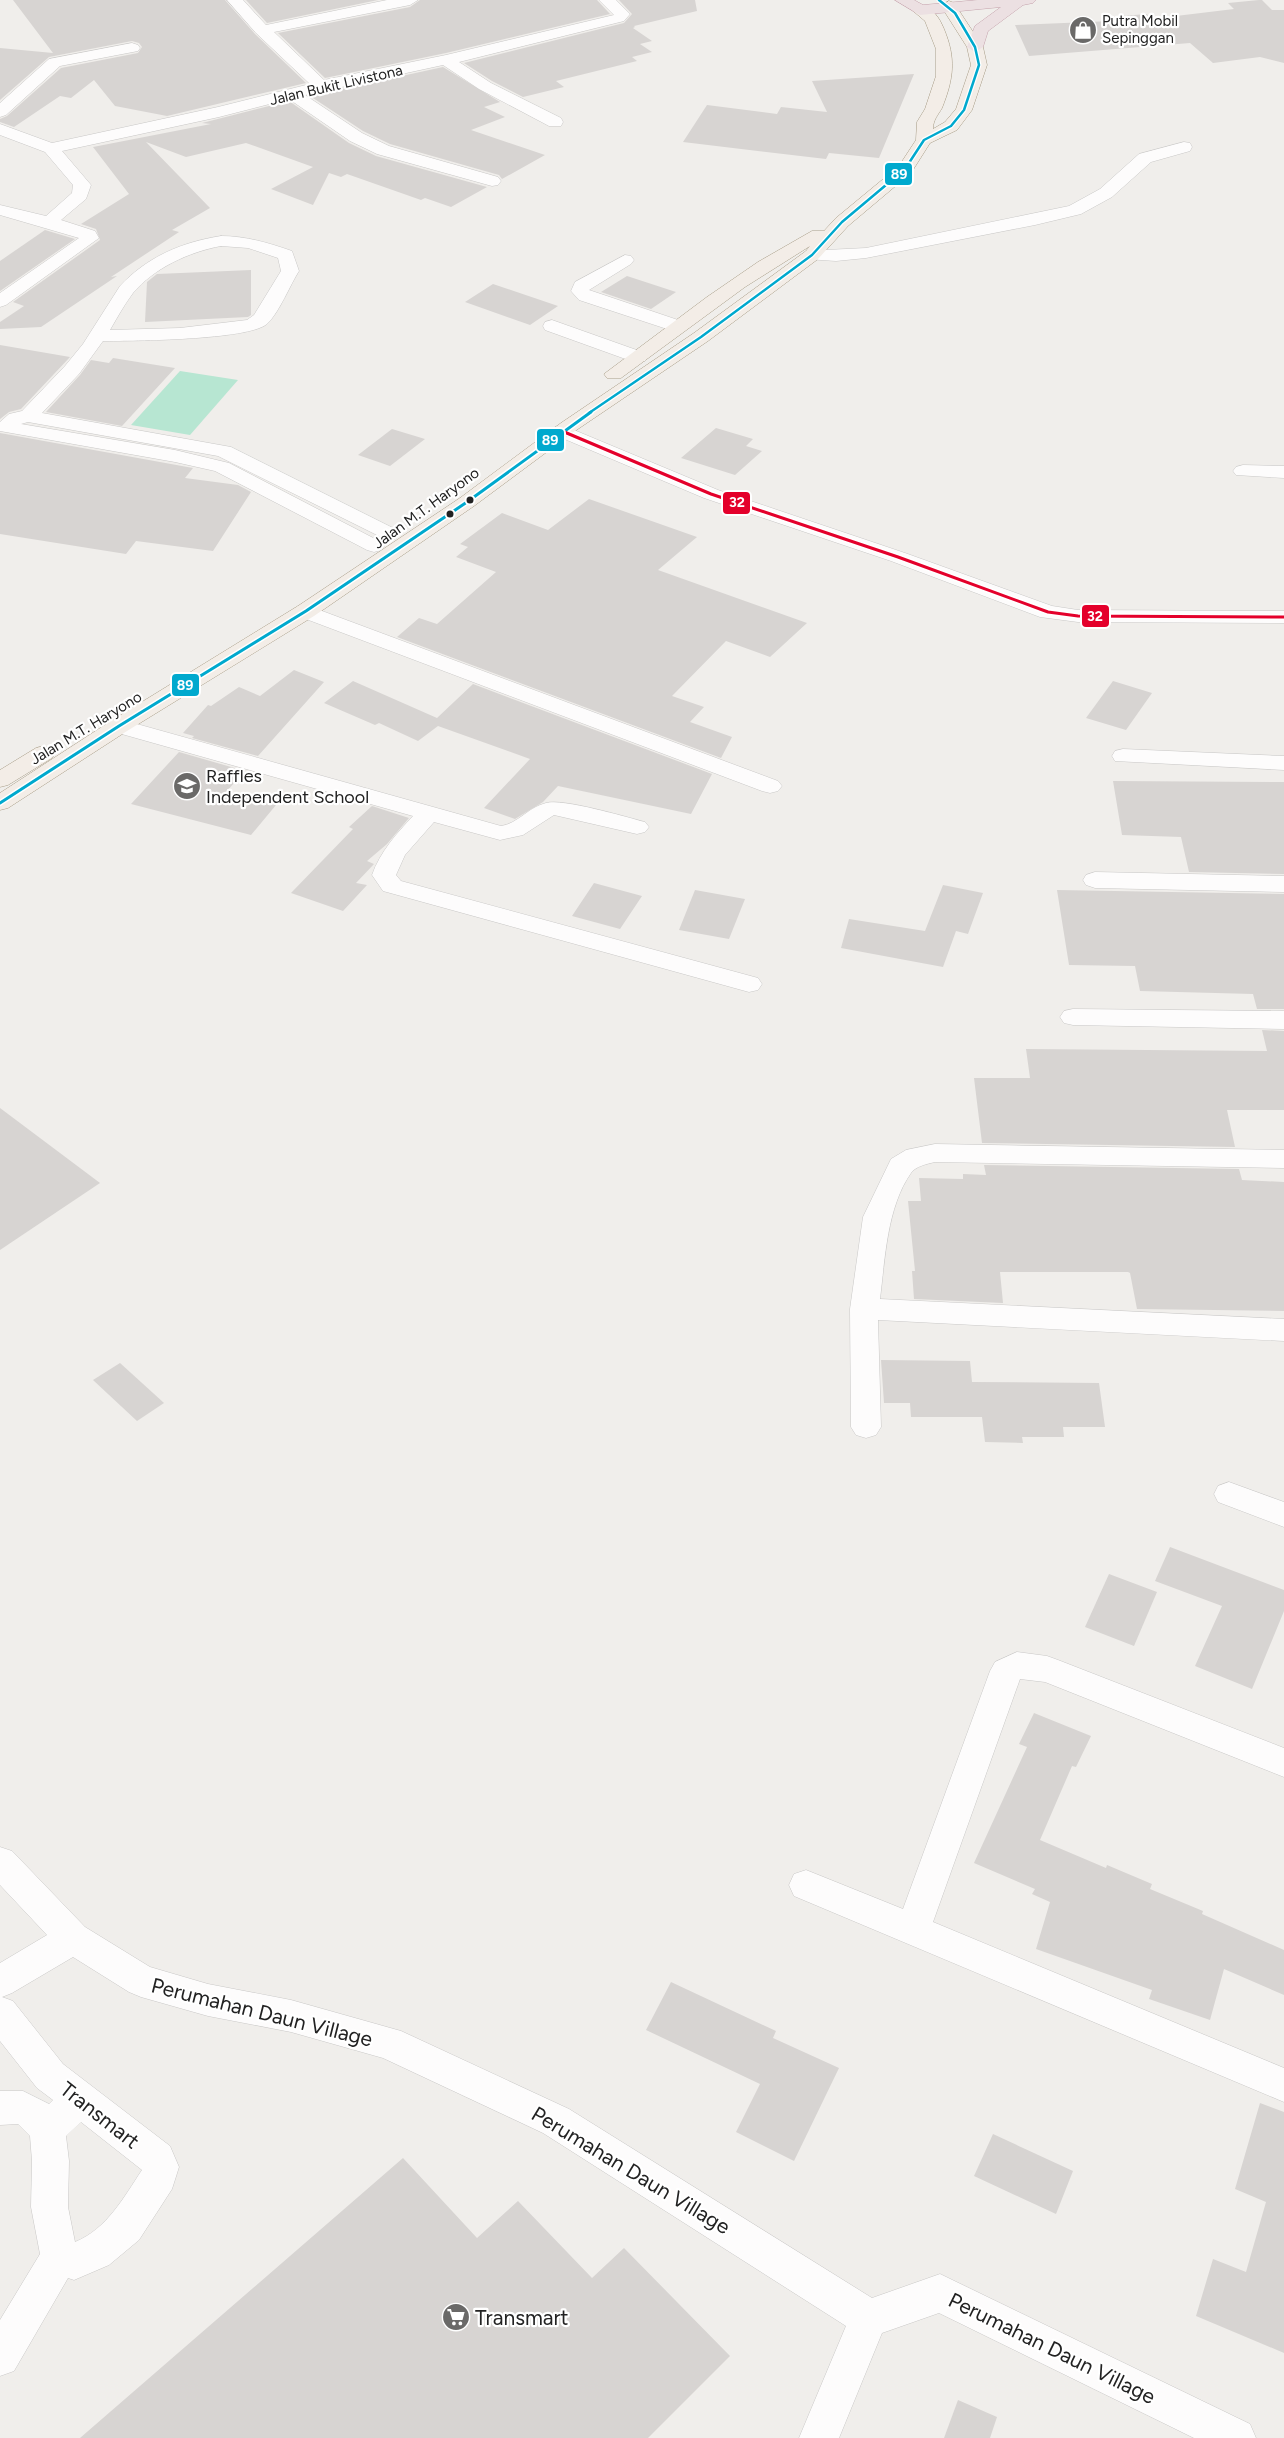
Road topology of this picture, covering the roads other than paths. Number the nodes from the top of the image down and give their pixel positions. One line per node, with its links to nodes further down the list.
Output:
1 (235, 0): 10 (street)
2 (410, 0): 10 (street)
3 (607, 0): 13 (street, Jalan Bukit Livistona)
4 (903, 0): 9 (highway, Jalan M.T. Haryono)
5 (1014, 0): 7 (highway)
6 (1028, 0): 7 (highway)
7 (1019, 1): 8 (highway); 12 (highway)
8 (944, 3): 9 (highway); 12 (main road)
9 (920, 10): 19 (main road, Jalan M.T. Haryono)
10 (262, 30): 14 (street)
11 (132, 48): 16 (street)
12 (975, 48): 19 (main road)
13 (446, 60): 14 (street, Jalan Bukit Livistona); 17 (street)
14 (321, 86): 15 (street, Jalan Bukit Livistona)
15 (293, 94): 21 (street, Jalan Bukit Livistona); 22 (street)
16 (0, 112)
17 (555, 122)
18 (0, 129): 21 (street)
19 (924, 140): 25 (main road, Jalan M.T. Haryono)
20 (1184, 147): 26 (street)
21 (51, 148): 24 (street)
22 (492, 181)
23 (0, 210): 24 (street)
24 (49, 222): 28 (street)
25 (842, 222): 26 (main road, Jalan M.T. Haryono); 30 (main road, Jalan M.T. Haryono)
26 (812, 255): 34 (main road, Jalan M.T. Haryono)
27 (625, 260): 30 (street)
28 (0, 301)
29 (552, 326): 32 (street)
30 (677, 326): 32 (main road, Jalan M.T. Haryono)
31 (98, 336): 31 (street); 38 (street)
32 (638, 357): 33 (main road, Jalan M.T. Haryono)
33 (564, 409): 34 (main road); 38 (main road, Jalan M.T. Haryono)
34 (585, 416): 35 (main road, Jalan M.T. Haryono)
35 (562, 431): 39 (main road, Jalan M.T. Haryono); 40 (street)
36 (1243, 471): 37 (street)
37 (1284, 472)
38 (382, 540): 44 (main road, Jalan M.T. Haryono)
39 (306, 611): 41 (main road, Jalan M.T. Haryono); 45 (street)
40 (1284, 617)
41 (119, 726): 46 (main road, Jalan M.T. Haryono); 47 (street)
42 (1123, 756): 43 (street)
43 (1284, 762)
44 (0, 780)
45 (770, 786)
46 (0, 803)
47 (430, 812): 48 (street); 51 (street)
48 (637, 827)
49 (1095, 880): 50 (street)
50 (1284, 884)
51 (749, 984)
52 (1073, 1017): 53 (street)
53 (1284, 1020)
54 (1284, 1159): 55 (street)
55 (864, 1309): 56 (street); 57 (street)
56 (1284, 1330)
57 (866, 1427)
58 (1230, 1494): 59 (street)
59 (1284, 1515)
60 (1284, 1763): 63 (street)
61 (0, 1862): 64 (street, Perumahan Daun Village)
62 (806, 1885): 63 (street)
63 (913, 1928): 67 (street)
64 (73, 1938): 65 (street); 72 (street, Perumahan Daun Village)
65 (0, 1982)
66 (0, 2013): 68 (street, Transmart)
67 (1284, 2085)
68 (80, 2099): 70 (street); 71 (street, Transmart)
69 (0, 2108): 70 (street)
70 (46, 2130): 71 (street)
71 (59, 2257): 73 (street)
72 (869, 2318): 74 (street); 75 (street, Perumahan Daun Village)
73 (0, 2357)
74 (819, 2438)
75 (1236, 2438)

